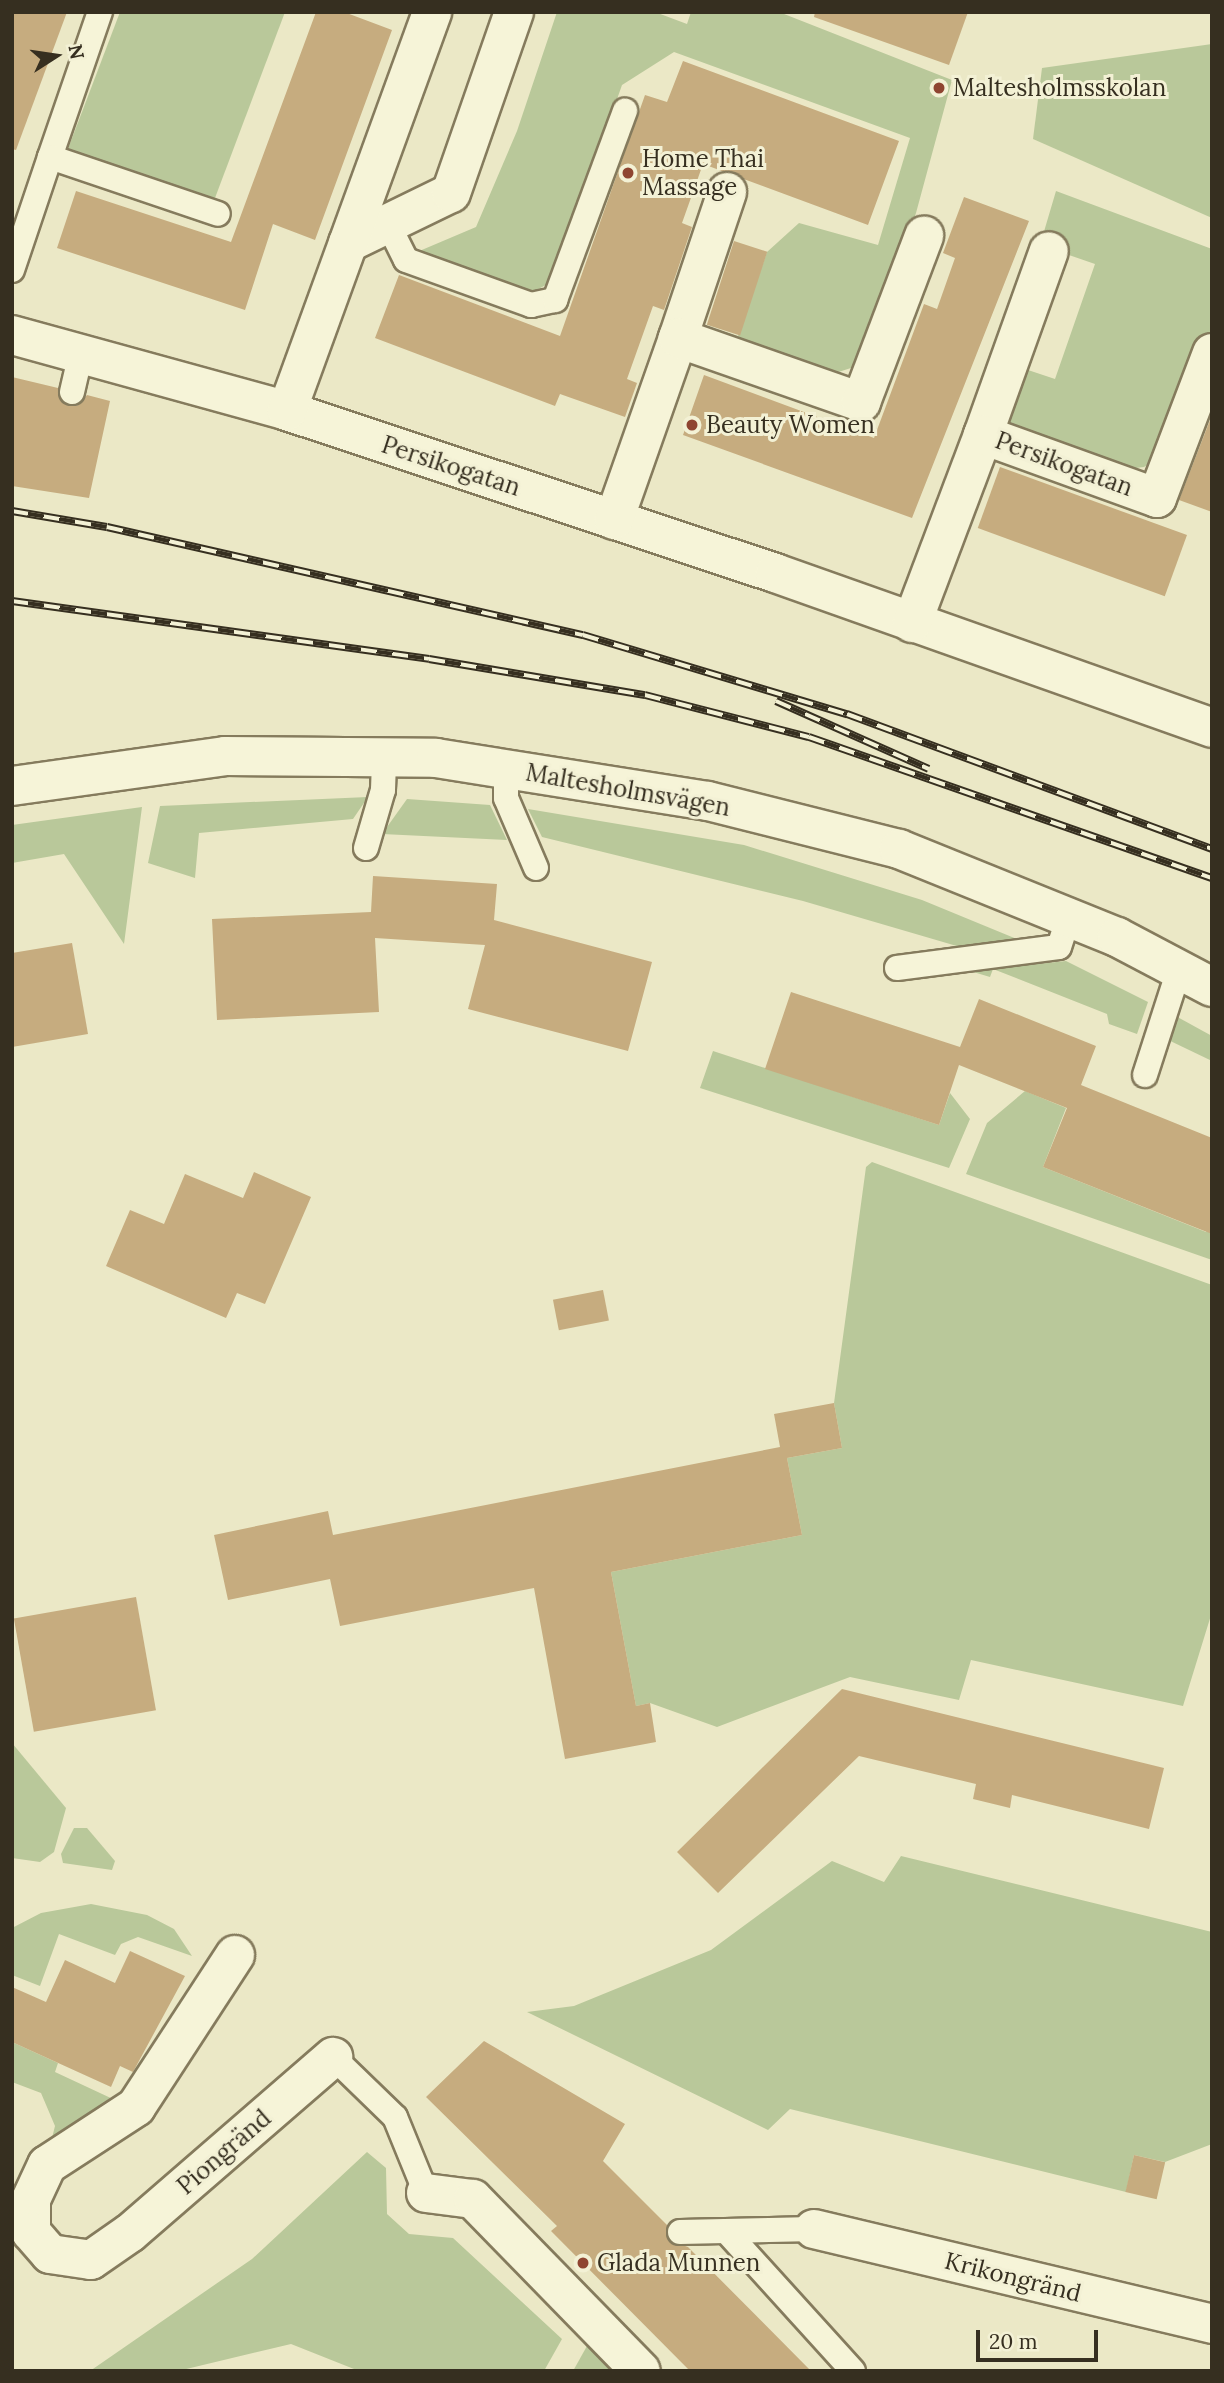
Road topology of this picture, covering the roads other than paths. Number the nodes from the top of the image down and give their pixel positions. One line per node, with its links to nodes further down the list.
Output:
1 (100, 12): 5 (lane)
2 (432, 12): 10 (street)
3 (514, 12): 8 (street)
4 (625, 111): 8 (lane)
5 (50, 157): 7 (lane); 12 (lane)
6 (727, 192): 14 (street)
7 (218, 214)
8 (387, 222): 10 (street)
9 (924, 236): 14 (street)
10 (348, 243): 18 (street)
11 (1049, 251): 19 (street, Persikogatan)
12 (12, 270)
13 (12, 335): 16 (street, Persikogatan)
14 (678, 338): 20 (street)
15 (1212, 353): 19 (street, Persikogatan)
16 (81, 354): 17 (lane); 18 (street, Persikogatan)
17 (72, 392)
18 (287, 411): 20 (street, Persikogatan)
19 (983, 435): 21 (street, Persikogatan)
20 (614, 520): 21 (street, Persikogatan)
21 (912, 623): 22 (street, Persikogatan)
22 (1212, 728)
23 (384, 758): 24 (street, Maltesholmsvägen); 25 (street, Maltesholmsvägen); 26 (lane)
24 (506, 769): 27 (lane); 28 (street, Maltesholmsvägen)
25 (12, 786)
26 (366, 848)
27 (536, 868)
28 (1069, 917): 29 (lane); 30 (street, Maltesholmsvägen)
29 (897, 968)
30 (1196, 978): 31 (lane)
31 (1144, 1074)
32 (235, 1955): 33 (street, Piongränd)
33 (333, 2057): 34 (lane, Piongränd)
34 (426, 2193): 39 (street, Piongränd)
35 (814, 2229): 36 (lane); 38 (street, Krikongränd)
36 (726, 2231): 37 (lane); 40 (lane)
37 (680, 2232)
38 (1212, 2324)
39 (641, 2371)
40 (853, 2371)

